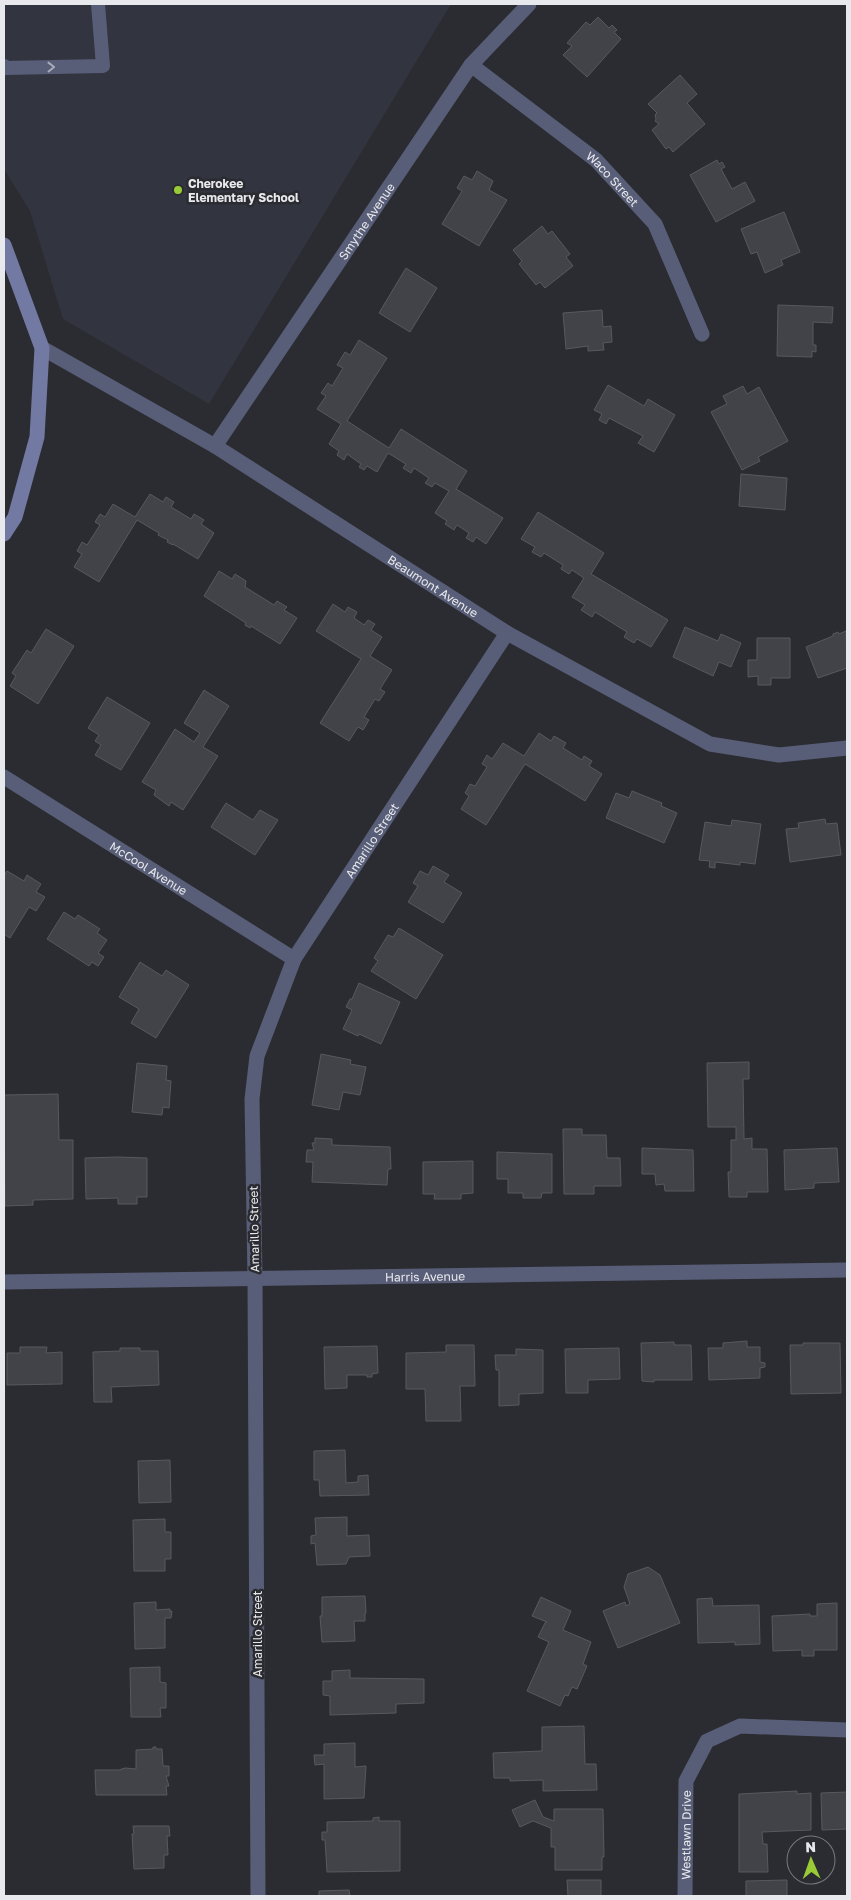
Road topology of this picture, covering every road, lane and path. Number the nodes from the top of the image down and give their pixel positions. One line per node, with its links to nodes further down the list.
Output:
1 (98, 4): 4 (lane, one-way to 1)
2 (529, 4): 3 (street, Smythe Avenue)
3 (471, 65): 6 (street, Waco Street); 8 (street, Smythe Avenue)
4 (4, 66)
5 (4, 245): 7 (main road)
6 (702, 334)
7 (42, 348): 8 (street, Beaumont Avenue); 9 (main road)
8 (215, 446): 10 (street, Beaumont Avenue)
9 (4, 534)
10 (507, 633): 11 (street, Beaumont Avenue); 13 (street, Amarillo Street)
11 (847, 748)
12 (4, 777): 13 (street, McCool Avenue)
13 (294, 959): 15 (street, Amarillo Street)
14 (847, 1270): 15 (street, Harris Avenue)
15 (255, 1277): 16 (street, Harris Avenue); 18 (street, Amarillo Street)
16 (4, 1282)
17 (847, 1730): 19 (street, Westlawn Drive)
18 (258, 1896)
19 (685, 1896)

